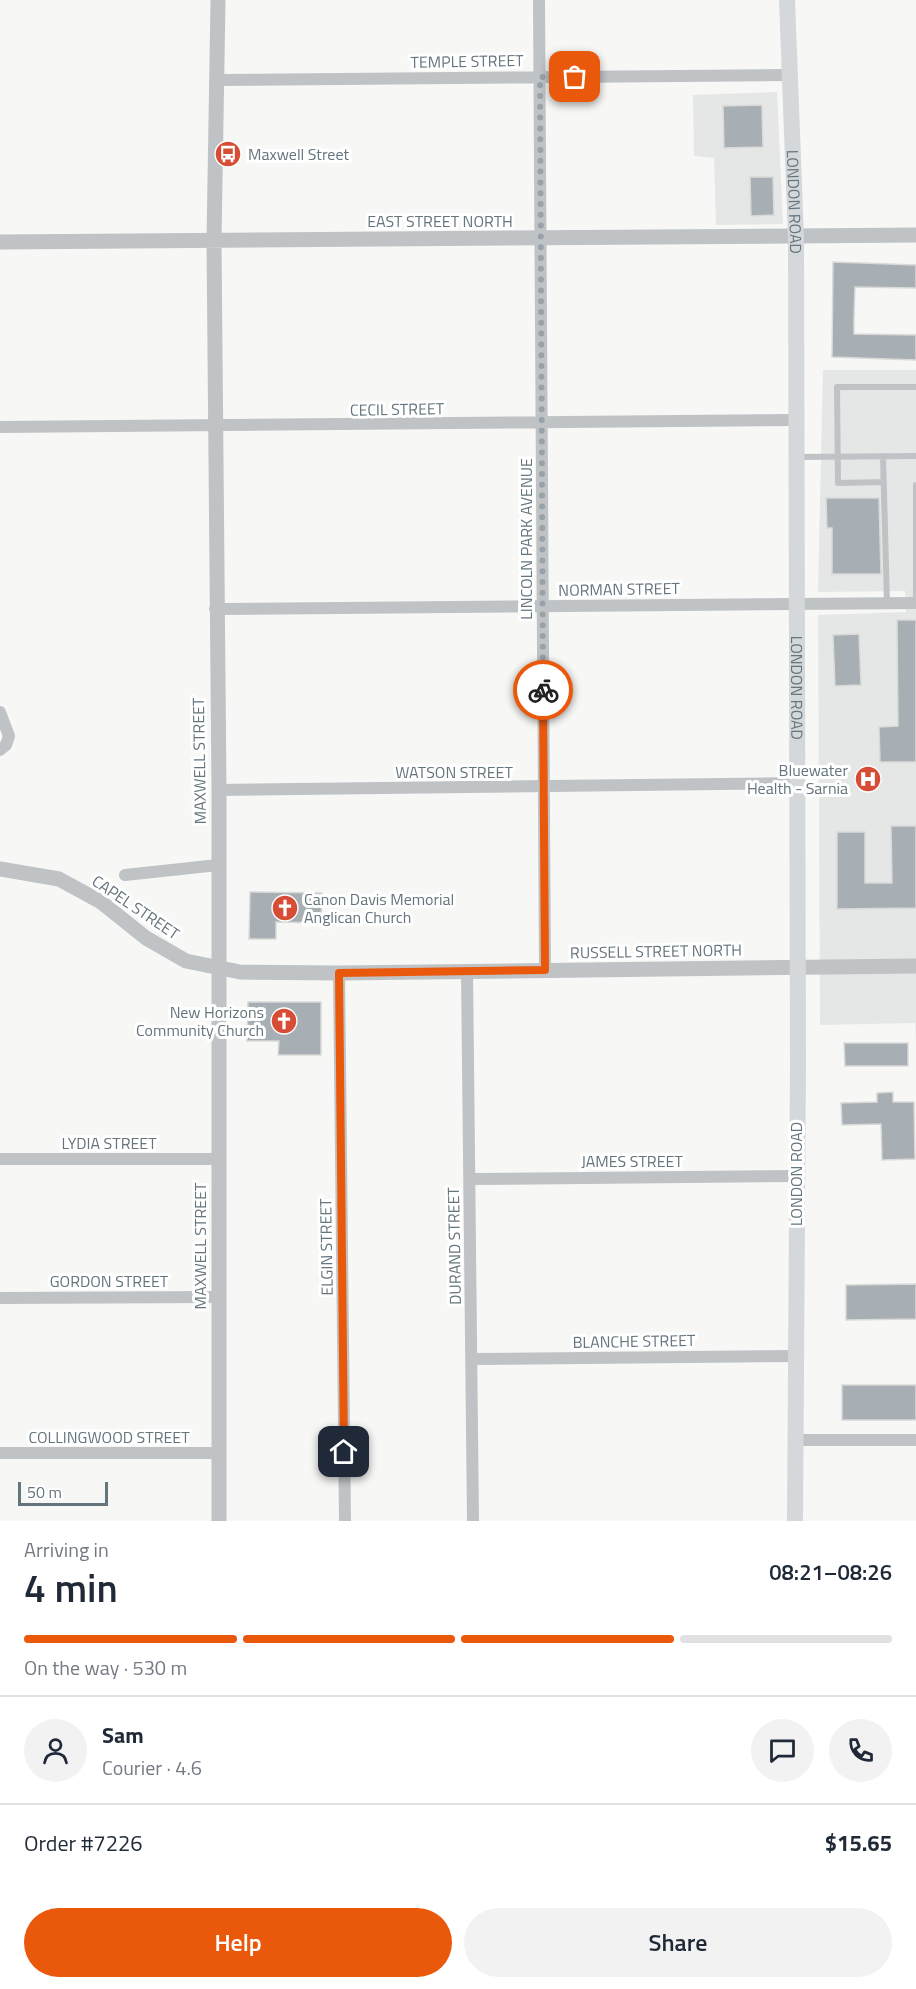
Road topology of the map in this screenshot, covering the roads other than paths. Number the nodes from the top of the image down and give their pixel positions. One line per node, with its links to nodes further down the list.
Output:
1 (218, 0): 6 (street, MAXWELL STREET)
2 (539, 0): 5 (street, LINCOLN PARK AVENUE)
3 (787, 0): 4 (main road, LONDON ROAD)
4 (788, 75): 5 (street, TEMPLE STREET); 9 (main road, LONDON ROAD)
5 (540, 77): 6 (street, TEMPLE STREET); 8 (street, LINCOLN PARK AVENUE)
6 (217, 80): 10 (street, MAXWELL STREET)
7 (916, 235): 9 (street, EAST STREET NORTH)
8 (542, 238): 9 (street, EAST STREET NORTH); 10 (street, EAST STREET NORTH); 14 (street, LINCOLN PARK AVENUE)
9 (796, 238): 13 (main road, LONDON ROAD)
10 (214, 241): 11 (street, EAST STREET NORTH); 16 (street, MAXWELL STREET)
11 (0, 242)
12 (916, 387): 20 (lane)
13 (795, 420): 14 (street, CECIL STREET); 19 (main road, LONDON ROAD)
14 (544, 424): 16 (street, CECIL STREET); 26 (street, LINCOLN PARK AVENUE)
15 (0, 427): 16 (street, CECIL STREET)
16 (215, 427): 27 (street, MAXWELL STREET)
17 (883, 456): 18 (lane); 20 (lane); 21 (lane)
18 (916, 456)
19 (795, 457): 20 (lane); 25 (main road, LONDON ROAD)
20 (838, 457): 21 (lane)
21 (884, 482): 23 (lane)
22 (916, 485): 24 (lane)
23 (886, 603): 24 (street, NORMAN STREET); 25 (street, NORMAN STREET)
24 (916, 603)
25 (797, 604): 26 (street, NORMAN STREET); 30 (main road, LONDON ROAD)
26 (543, 606): 27 (street, NORMAN STREET); 31 (street, LINCOLN PARK AVENUE)
27 (215, 609): 32 (street, MAXWELL STREET)
28 (0, 712): 29 (street)
29 (0, 750)
30 (797, 783): 31 (street, WATSON STREET); 36 (main road, LONDON ROAD)
31 (544, 788): 32 (street, WATSON STREET); 39 (street, LINCOLN PARK AVENUE)
32 (219, 790): 33 (street, MAXWELL STREET)
33 (218, 866): 35 (street); 38 (street, MAXWELL STREET)
34 (0, 869): 38 (street, CAPEL STREET)
35 (125, 875)
36 (797, 966): 37 (street, RUSSELL STREET NORTH); 39 (street, RUSSELL STREET NORTH); 44 (main road, LONDON ROAD)
37 (916, 966)
38 (218, 969): 41 (street, RUSSELL STREET NORTH); 43 (street, MAXWELL STREET)
39 (545, 970): 40 (street, RUSSELL STREET NORTH)
40 (467, 971): 41 (street, RUSSELL STREET NORTH); 45 (street, DURAND STREET)
41 (339, 973): 55 (street, ELGIN STREET)
42 (0, 1159): 43 (street, LYDIA STREET)
43 (218, 1159): 46 (street, MAXWELL STREET)
44 (795, 1176): 45 (street, JAMES STREET); 48 (main road, LONDON ROAD)
45 (470, 1179): 49 (street, DURAND STREET)
46 (218, 1297): 47 (street, GORDON STREET); 52 (street, MAXWELL STREET)
47 (0, 1298)
48 (797, 1356): 49 (street, BLANCHE STREET); 50 (main road, LONDON ROAD)
49 (472, 1359): 56 (street, DURAND STREET)
50 (797, 1440): 51 (street); 57 (main road, LONDON ROAD)
51 (916, 1440)
52 (219, 1453): 53 (street, COLLINGWOOD STREET); 54 (street, MAXWELL STREET)
53 (0, 1454)
54 (219, 1521)
55 (345, 1521)
56 (474, 1521)
57 (795, 1521)

